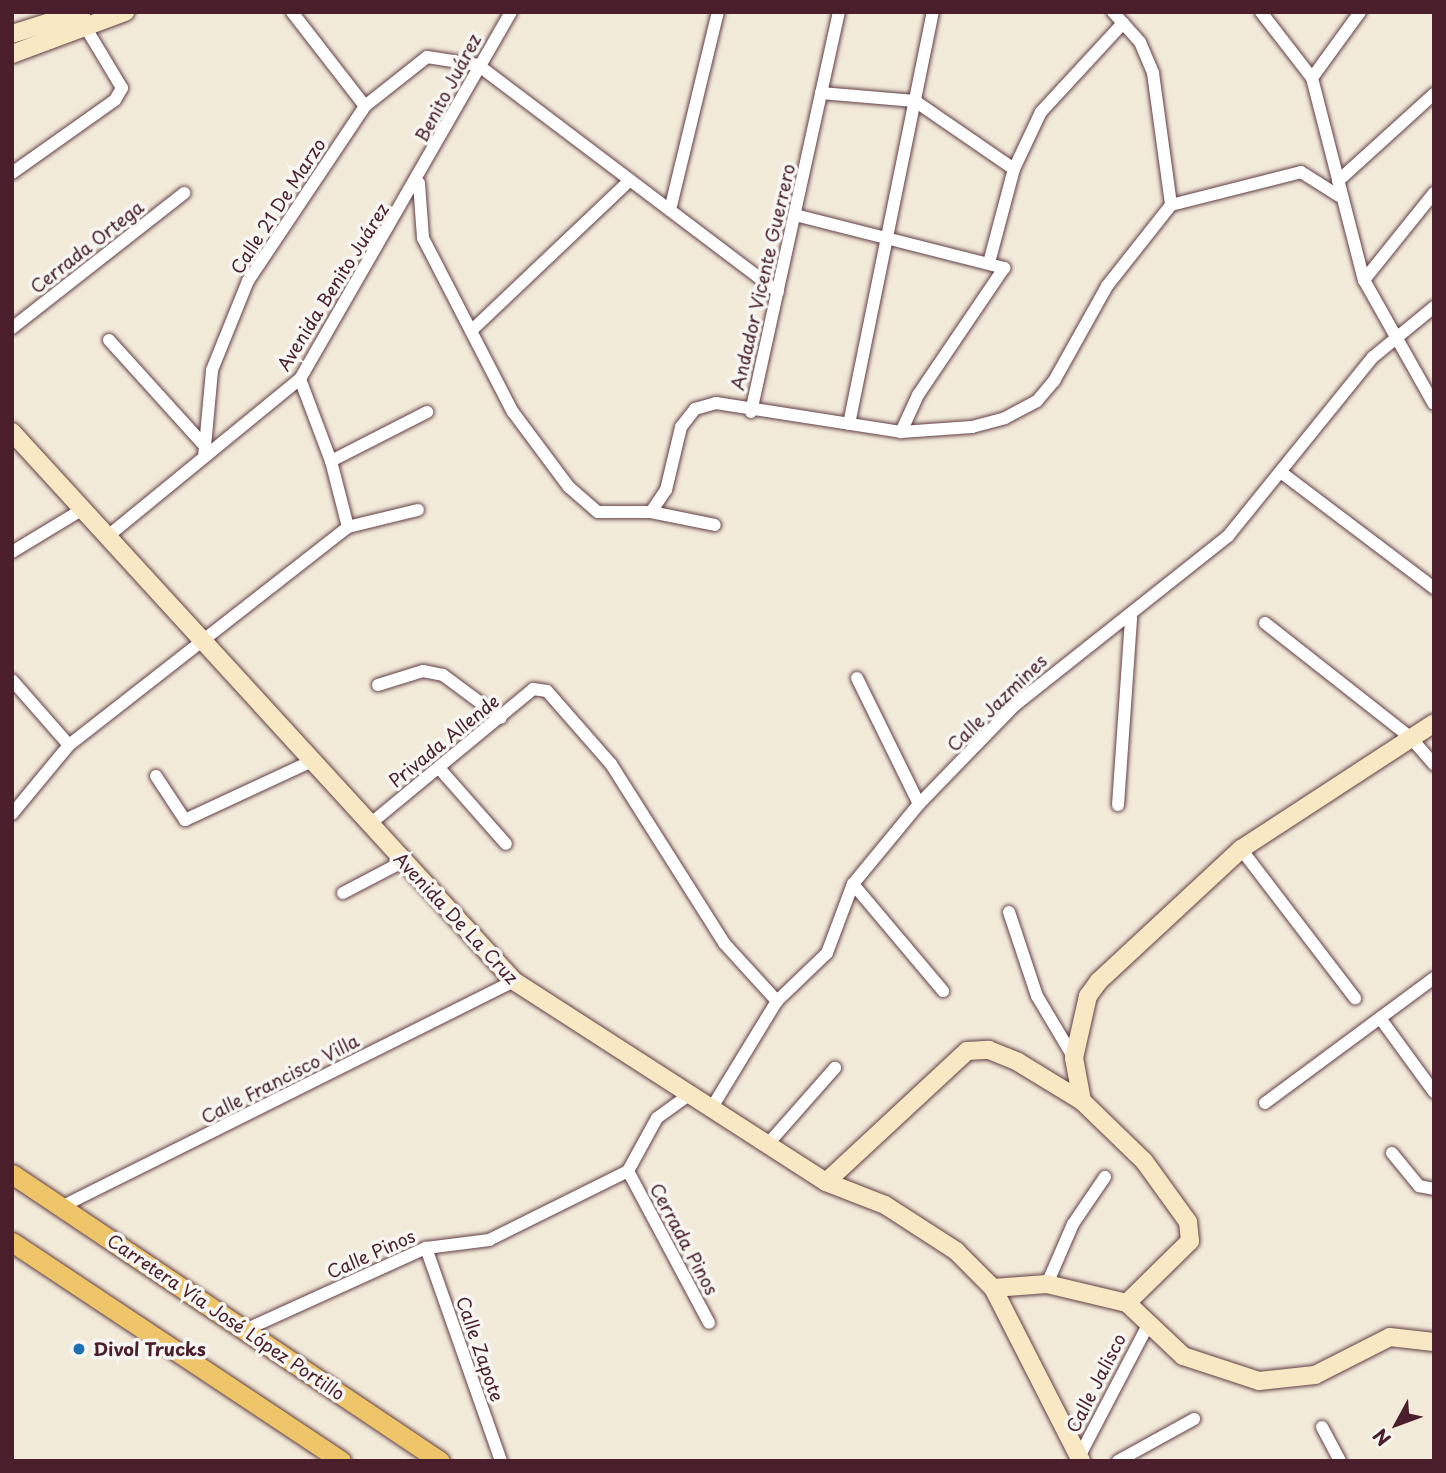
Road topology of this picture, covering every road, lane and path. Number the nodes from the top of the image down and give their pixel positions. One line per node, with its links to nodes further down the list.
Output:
1 (125, 12): 10 (street)
2 (292, 12): 19 (street)
3 (511, 12): 14 (street, Benito Juárez)
4 (718, 12): 29 (street)
5 (839, 12): 16 (street, Andador Vicente Guerrero)
6 (933, 12): 18 (street)
7 (1113, 12): 11 (street)
8 (1261, 12): 15 (street)
9 (1360, 12): 15 (street)
10 (84, 20): 12 (street); 13 (street); 21 (street)
11 (1123, 23): 20 (street); 28 (street)
12 (12, 34)
13 (12, 54)
14 (478, 65): 19 (street, Calle 21 De Marzo); 22 (street); 24 (street, Benito Juárez)
15 (1312, 78): 23 (street)
16 (821, 93): 18 (street); 30 (street, Andador Vicente Guerrero)
17 (1434, 94): 23 (street)
18 (915, 101): 20 (street); 31 (street)
19 (365, 106): 47 (street, Calle 21 De Marzo)
20 (1014, 169): 32 (street)
21 (12, 173)
22 (630, 180): 29 (street); 37 (street)
23 (1338, 181): 27 (street)
24 (419, 182): 37 (street); 40 (street, Avenida Benito Juárez)
25 (184, 193): 36 (street, Cerrada Ortega)
26 (1434, 193): 33 (street)
27 (1339, 196): 28 (street); 33 (street)
28 (1171, 205): 46 (street)
29 (670, 210): 34 (street)
30 (794, 215): 31 (street); 34 (street, Andador Vicente Guerrero)
31 (888, 235): 32 (street); 44 (street)
32 (990, 259): 46 (street)
33 (1364, 280): 39 (street)
34 (778, 292): 43 (street, Andador Vicente Guerrero)
35 (1434, 307): 39 (street, Calle Jazmines)
36 (12, 328)
37 (471, 331): 53 (street)
38 (109, 340): 47 (street)
39 (1396, 341): 41 (street); 50 (street, Calle Jazmines)
40 (300, 379): 48 (street, Avenida Benito Juárez); 49 (street)
41 (1434, 404)
42 (427, 412): 49 (street)
43 (751, 412): 44 (street); 53 (street, Andador Vicente Guerrero)
44 (849, 424): 46 (street)
45 (12, 432): 51 (street, Avenida De La Cruz)
46 (901, 432)
47 (202, 443): 48 (street, Calle 21 De Marzo)
48 (204, 457): 56 (street, Avenida Benito Juárez)
49 (331, 461): 55 (street)
50 (1282, 473): 58 (street); 59 (street, Calle Jazmines)
51 (83, 509): 56 (street, Avenida De La Cruz); 57 (street)
52 (418, 510): 55 (street)
53 (652, 512): 54 (street)
54 (715, 525)
55 (348, 527): 61 (street)
56 (108, 536): 61 (street, Avenida De La Cruz)
57 (12, 552)
58 (1434, 588)
59 (1131, 617): 73 (street, Calle Jazmines); 74 (street)
60 (1265, 623): 67 (street)
61 (201, 639): 68 (street); 69 (street, Avenida De La Cruz)
62 (857, 678): 73 (street)
63 (12, 680): 68 (street)
64 (378, 685): 65 (street)
65 (501, 718): 71 (street, Privada Allende); 87 (street, Privada Allende)
66 (1434, 723): 67 (street)
67 (1411, 738): 70 (street); 78 (street)
68 (69, 745): 75 (street)
69 (312, 761): 72 (street); 76 (street, Avenida De La Cruz)
70 (1434, 764)
71 (439, 768): 76 (street, Privada Allende); 77 (street)
72 (156, 776)
73 (919, 804): 80 (street, Calle Jazmines)
74 (1118, 805)
75 (12, 814)
76 (370, 824): 79 (street, Avenida De La Cruz)
77 (506, 844)
78 (1241, 849): 86 (street); 89 (street)
79 (402, 862): 81 (street); 84 (street, Avenida De La Cruz)
80 (853, 884): 85 (street); 87 (street, Calle Jazmines)
81 (343, 893)
82 (1009, 912): 89 (street)
83 (1434, 978): 88 (street)
84 (514, 981): 92 (street, Avenida De La Cruz); 103 (street, Calle Francisco Villa)
85 (943, 991)
86 (1355, 998)
87 (777, 1001): 95 (street, Calle Jazmines)
88 (1380, 1018): 91 (street); 94 (street)
89 (1074, 1058): 93 (street)
90 (835, 1068): 96 (street)
91 (1434, 1092)
92 (689, 1095): 95 (street, Avenida De La Cruz); 98 (street)
93 (1082, 1101): 101 (street); 108 (street)
94 (1265, 1103)
95 (711, 1109): 96 (street, Avenida De La Cruz)
96 (767, 1145): 101 (street, Avenida De La Cruz)
97 (1392, 1153): 102 (street)
98 (628, 1171): 105 (street, Calle Pinos); 109 (street, Cerrada Pinos)
99 (12, 1174): 103 (main road, Carretera Vía José López Portillo)
100 (1105, 1177): 106 (street)
101 (826, 1182): 107 (street, Avenida De La Cruz)
102 (1434, 1189)
103 (61, 1207): 111 (main road, Carretera Vía José López Portillo)
104 (12, 1242): 116 (main road)
105 (426, 1248): 111 (street, Calle Pinos); 118 (street, Calle Zapote)
106 (1047, 1284): 107 (street); 108 (street)
107 (993, 1288): 115 (street)
108 (1126, 1303): 110 (street)
109 (709, 1323)
110 (1147, 1327): 112 (street); 115 (street, Calle Jalisco)
111 (244, 1330): 117 (main road, Carretera Vía José López Portillo)
112 (1434, 1342)
113 (1194, 1419): 119 (street)
114 (1322, 1427): 120 (street)
115 (1080, 1459)
116 (341, 1461)
117 (440, 1461)
118 (501, 1461)
119 (1118, 1461)
120 (1340, 1461)

